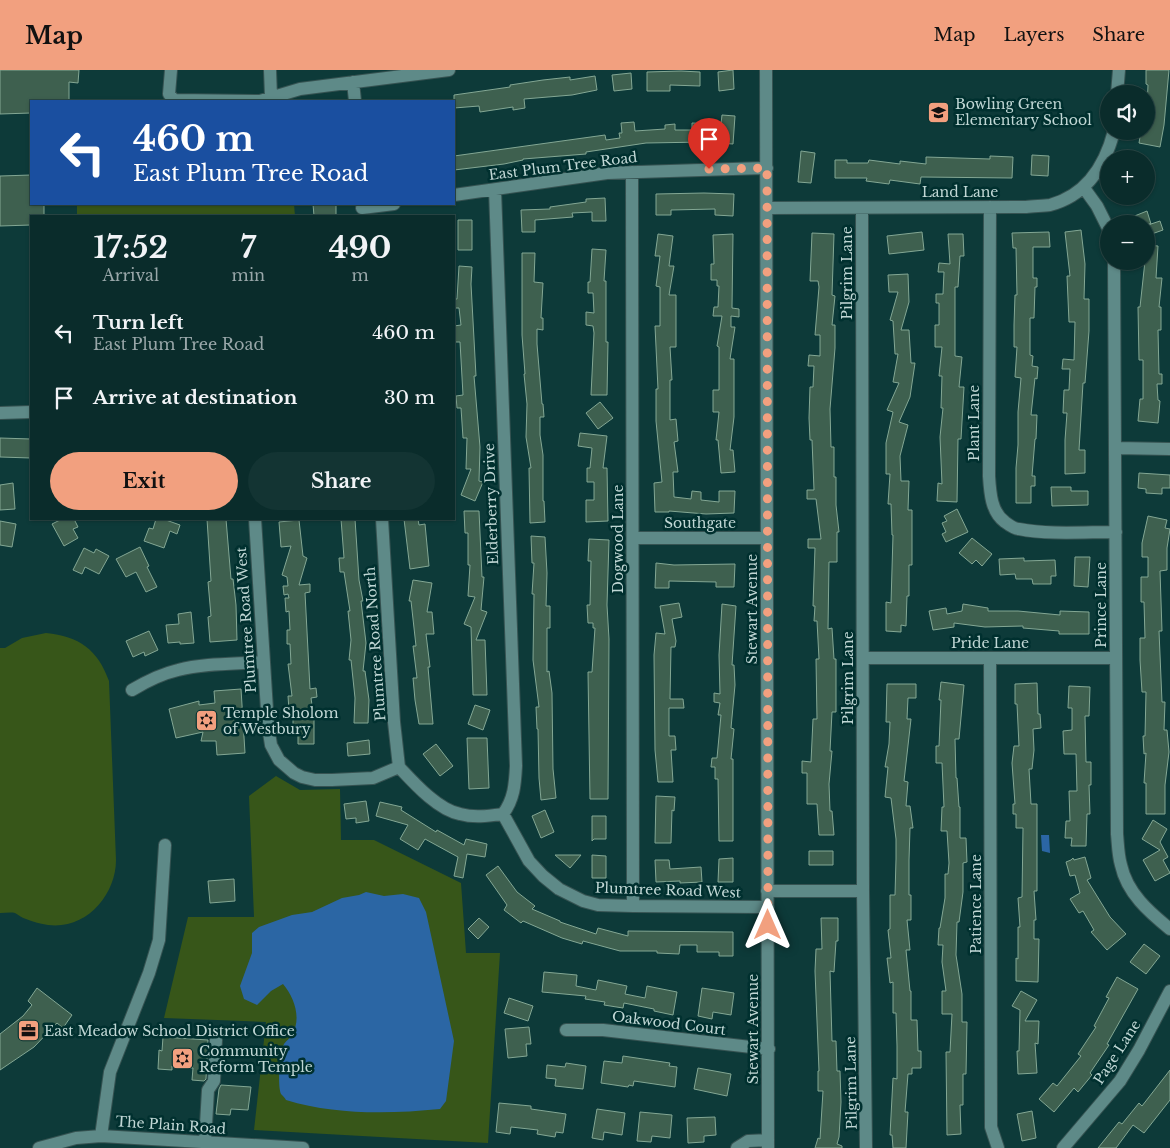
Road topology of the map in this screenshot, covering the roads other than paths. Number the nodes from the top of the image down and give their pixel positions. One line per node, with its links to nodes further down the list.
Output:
1 (171, 70): 9 (street)
2 (270, 70): 8 (street)
3 (449, 70): 6 (street)
4 (766, 70): 13 (street, Stewart Avenue)
5 (1119, 70): 7 (street)
6 (353, 82): 8 (street); 11 (street)
7 (1118, 85)
8 (271, 97): 10 (street)
9 (174, 100)
10 (263, 100)
11 (354, 100)
12 (1112, 140): 15 (street, Land Lane)
13 (767, 168): 14 (street, East Plum Tree Road); 20 (street, Stewart Avenue)
14 (632, 172): 16 (street, East Plum Tree Road); 32 (street, Dogwood Lane)
15 (1084, 188): 19 (street, Land Lane); 23 (street)
16 (495, 190): 17 (street, East Plum Tree Road); 40 (street, Elderberry Drive)
17 (455, 195)
18 (388, 205): 22 (street)
19 (990, 207): 21 (street, Land Lane); 31 (street, Plant Lane)
20 (766, 208): 21 (street, Land Lane); 33 (street, Stewart Avenue)
21 (862, 208): 34 (street, Pilgrim Lane)
22 (362, 209)
23 (1102, 215)
24 (1114, 270): 27 (street, Prince Lane)
25 (0, 412): 26 (street)
26 (30, 412)
27 (1116, 448): 28 (street); 31 (street, Prince Lane)
28 (1170, 448)
29 (255, 520): 37 (street, Plumtree Road West)
30 (382, 520): 39 (street, Plumtree Road North)
31 (1116, 532): 36 (street, Prince Lane)
32 (633, 538): 33 (street, Southgate); 44 (street, Dogwood Lane)
33 (767, 538): 42 (street, Stewart Avenue)
34 (864, 658): 35 (street, Pride Lane); 43 (street, Pilgrim Lane)
35 (990, 658): 36 (street, Pride Lane); 58 (street, Patience Lane)
36 (1116, 658): 46 (street, Prince Lane)
37 (263, 662): 38 (street); 39 (street, Plumtree Road West)
38 (132, 690)
39 (400, 767): 40 (street)
40 (502, 814): 44 (street, Plumtree Road West)
41 (165, 845): 51 (street)
42 (768, 891): 43 (street); 45 (street, Stewart Avenue)
43 (863, 891): 57 (street, Pilgrim Lane)
44 (633, 906): 45 (street, Plumtree Road West)
45 (768, 907): 50 (street, Stewart Avenue)
46 (1170, 929)
47 (1170, 991): 59 (street, Page Lane)
48 (566, 1030): 50 (street, Oakwood Court)
49 (216, 1040): 52 (street)
50 (769, 1049): 53 (street, Stewart Avenue)
51 (101, 1136): 52 (street, The Plain Road); 54 (street, The Plain Road)
52 (204, 1142): 55 (street, The Plain Road)
53 (768, 1144): 56 (street)
54 (39, 1148)
55 (303, 1148)
56 (736, 1148)
57 (866, 1148)
58 (998, 1148)
59 (1062, 1148)

